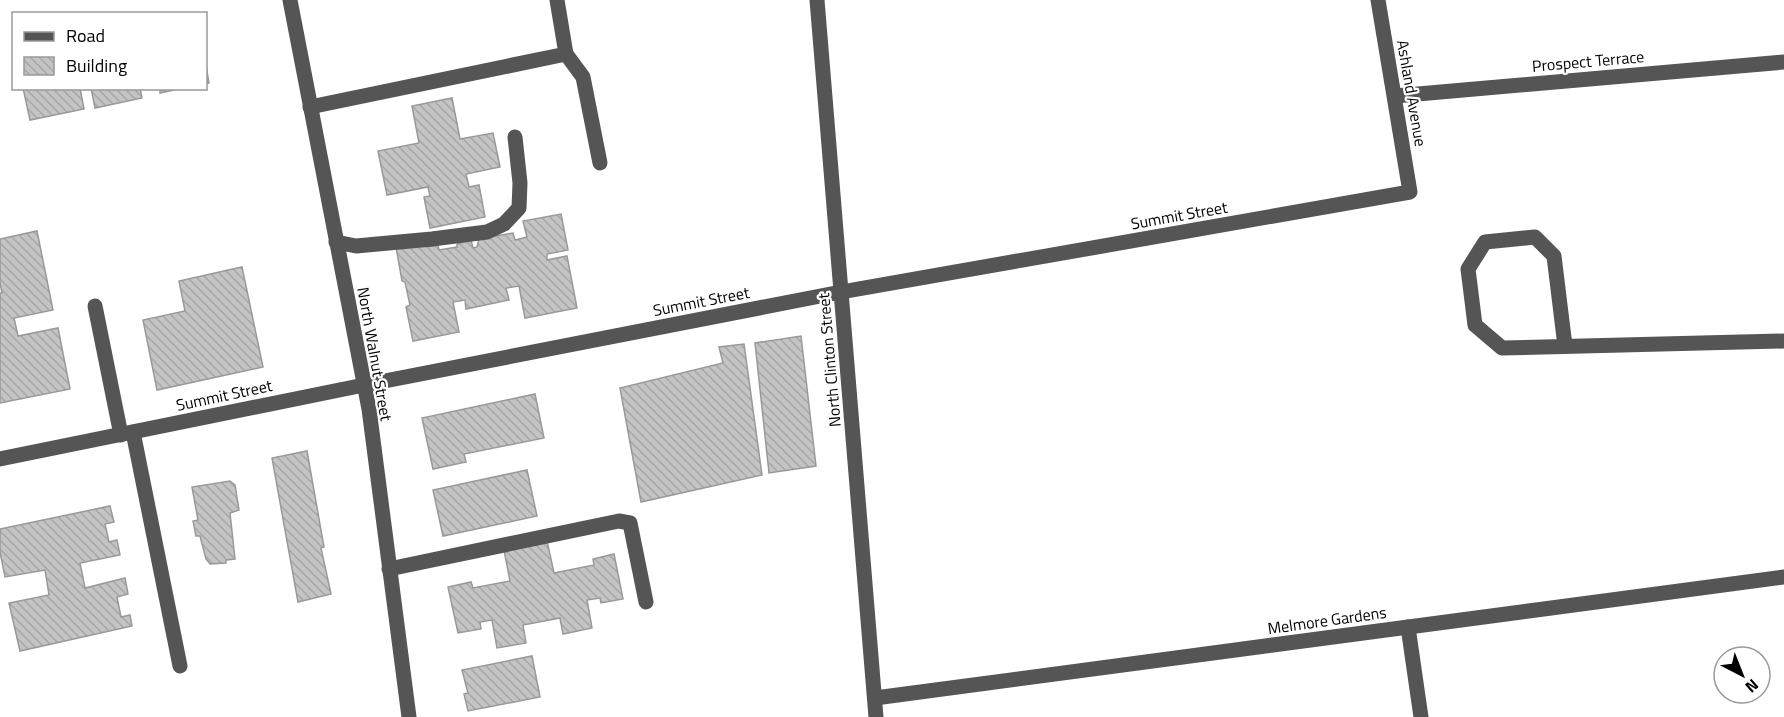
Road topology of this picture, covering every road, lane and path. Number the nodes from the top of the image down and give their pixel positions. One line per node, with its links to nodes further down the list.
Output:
1 (290, 0): 8 (street, North Walnut Street)
2 (557, 0): 5 (street)
3 (817, 0): 13 (street, North Clinton Street)
4 (1378, 0): 7 (street, Ashland Avenue)
5 (566, 54): 8 (street); 10 (street)
6 (1784, 62): 7 (street, Prospect Terrace)
7 (1395, 96): 11 (street, Ashland Avenue)
8 (310, 107): 12 (street, North Walnut Street)
9 (515, 137): 12 (street)
10 (600, 163)
11 (1410, 192): 13 (street, Summit Street)
12 (336, 242): 17 (street, North Walnut Street)
13 (841, 292): 17 (street, Summit Street); 25 (street, North Clinton Street)
14 (94, 306): 18 (street)
15 (1784, 341): 16 (street)
16 (1565, 346): 16 (street)
17 (364, 385): 18 (street, Summit Street); 20 (street, North Walnut Street)
18 (127, 433): 19 (street, Summit Street); 24 (street)
19 (0, 459)
20 (389, 569): 22 (street); 26 (street, North Walnut Street)
21 (1784, 577): 23 (street, Melmore Gardens)
22 (646, 603)
23 (1408, 627): 25 (street, Melmore Gardens); 28 (street)
24 (180, 666)
25 (875, 698): 27 (street, North Clinton Street)
26 (409, 717)
27 (876, 717)
28 (1421, 717)

